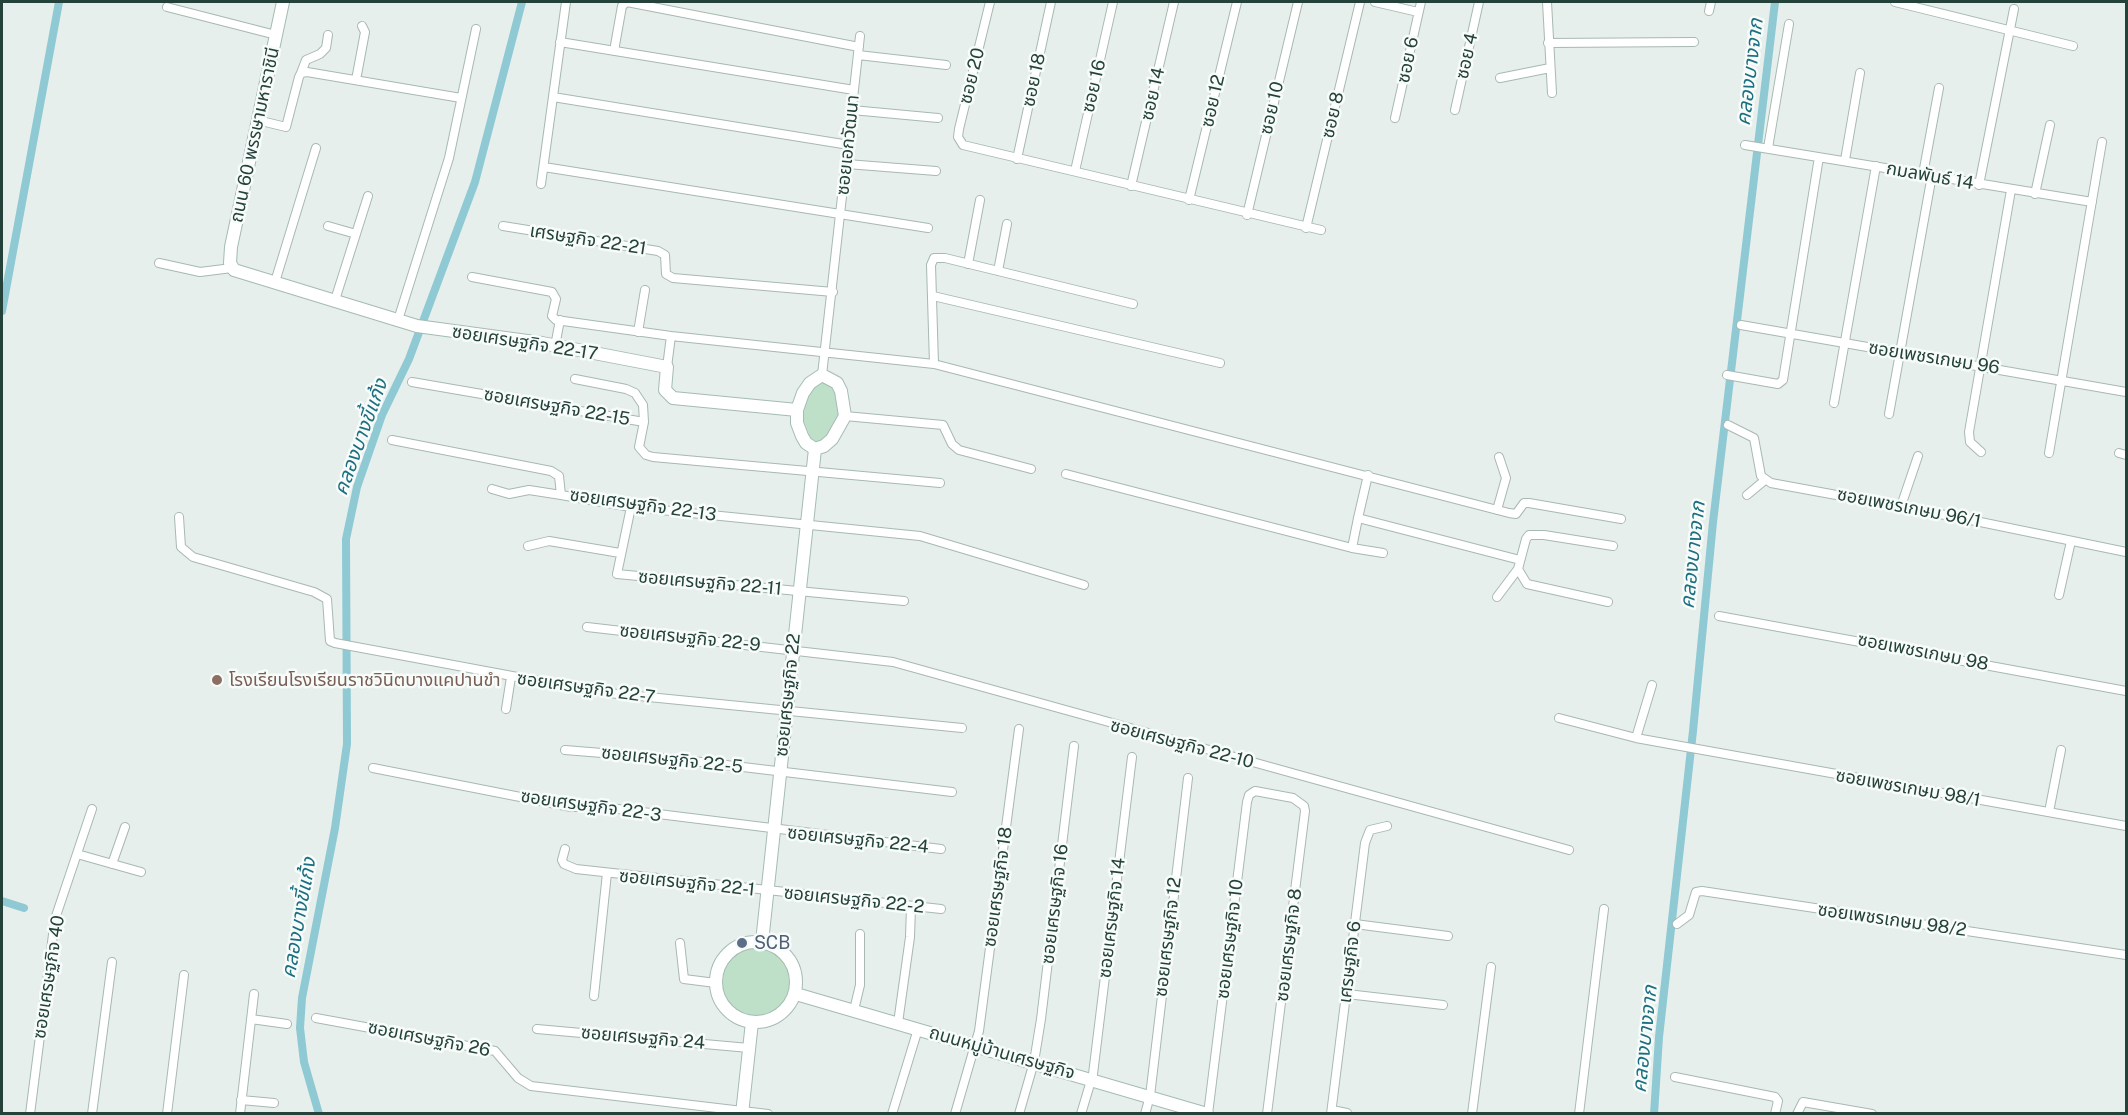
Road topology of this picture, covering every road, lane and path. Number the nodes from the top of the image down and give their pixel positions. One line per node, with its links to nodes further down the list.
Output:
1 (283, 2): 22 (street, ถนน 60 พรรษามหาราชินี)
2 (566, 2): 25 (street)
3 (990, 2): 54 (street, ซอย 20)
4 (1051, 2): 54 (street, ซอย 18)
5 (1113, 2): 60 (street, ซอย 16)
6 (1174, 2): 64 (street, ซอย 14)
7 (1237, 2): 69 (street, ซอย 12)
8 (1298, 2): 71 (street, ซอย 10)
9 (1360, 2): 77 (street, ซอย 8)
10 (1375, 2): 17 (street)
11 (1421, 2): 17 (street, ซอย 6)
12 (1479, 2): 43 (street, ซอย 4)
13 (1547, 2): 27 (street)
14 (1895, 2): 21 (street)
15 (167, 7): 22 (street)
16 (2013, 9): 21 (street)
17 (1418, 12): 45 (street, ซอย 6)
18 (1789, 24): 52 (street)
19 (362, 26): 36 (street)
20 (476, 29): 41 (street)
21 (2009, 29): 28 (street); 63 (street)
22 (276, 35): 46 (street, ถนน 60 พรรษามหาราชินี)
23 (328, 35): 33 (street)
24 (860, 36): 30 (street, ซอยเอกวัฒนา)
25 (560, 42): 29 (street); 40 (street)
26 (1694, 42): 27 (street)
27 (1548, 44): 32 (street)
28 (2073, 46)
29 (614, 51): 30 (street); 38 (street)
30 (859, 51): 31 (street); 38 (street, ซอยเอกวัฒนา)
31 (946, 65)
32 (1551, 68): 35 (street); 39 (street)
33 (301, 73): 36 (street); 46 (street)
34 (1860, 73): 55 (street)
35 (1500, 78)
36 (356, 81): 41 (street)
37 (1939, 88): 61 (street)
38 (854, 90): 42 (street, ซอยเอกวัฒนา)
39 (1552, 93)
40 (553, 97): 49 (street); 58 (street)
41 (461, 98): 91 (street)
42 (852, 110): 44 (street); 49 (street, ซอยเอกวัฒนา)
43 (1455, 110)
44 (938, 118)
45 (1395, 118)
46 (257, 120): 82 (street, ถนน 60 พรรษามหาราชินี)
47 (2050, 125): 66 (street)
48 (2102, 142): 70 (street)
49 (849, 144): 56 (street, ซอยเอกวัฒนา)
50 (1745, 145): 52 (street, กมลพันธ์ 14)
51 (315, 148): 85 (street)
52 (1768, 148): 53 (street, กมลพันธ์ 14)
53 (1819, 157): 55 (street, กมลพันธ์ 14); 95 (street)
54 (1017, 159): 60 (street)
55 (1845, 160): 57 (street, กมลพันธ์ 14)
56 (847, 164): 59 (street); 72 (street, ซอยเอกวัฒนา)
57 (1875, 166): 61 (street, กมลพันธ์ 14); 97 (street)
58 (544, 167): 62 (street); 72 (street)
59 (936, 171)
60 (1075, 171): 64 (street)
61 (1927, 175): 63 (street, กมลพันธ์ 14); 99 (street)
62 (541, 184)
63 (1979, 184): 65 (street, กมลพันธ์ 14)
64 (1131, 186): 69 (street)
65 (2011, 190): 66 (street, กมลพันธ์ 14); 103 (street)
66 (2035, 194): 70 (street, กมลพันธ์ 14)
67 (368, 196): 79 (street)
68 (980, 200): 81 (street)
69 (1189, 200): 71 (street)
70 (2092, 202): 108 (street)
71 (1247, 215): 77 (street)
72 (839, 216): 76 (street); 87 (street, ซอยเอกวัฒนา)
73 (1007, 224): 83 (street)
74 (328, 226): 79 (street)
75 (503, 226): 87 (street, เศรษฐกิจ 22-21)
76 (928, 228)
77 (1306, 228): 78 (street)
78 (1321, 230)
79 (356, 234): 89 (street)
80 (159, 263): 82 (street)
81 (968, 264): 83 (street); 88 (street)
82 (232, 268): 85 (street, ซอยเศรษฐกิจ 22-17)
83 (998, 271): 90 (street)
84 (472, 277): 92 (street)
85 (275, 282): 89 (street, ซอยเศรษฐกิจ 22-17)
86 (645, 290): 94 (street)
87 (833, 292): 100 (street)
88 (933, 296): 101 (street); 102 (street)
89 (335, 300): 91 (street, ซอยเศรษฐกิจ 22-17)
90 (1133, 304)
91 (399, 320): 98 (street, ซอยเศรษฐกิจ 22-17)
92 (560, 320): 94 (street); 98 (street)
93 (1741, 325): 95 (street, ซอยเพชรเกษม 96)
94 (638, 332): 96 (street)
95 (1791, 335): 97 (street, ซอยเพชรเกษม 96); 106 (street)
96 (671, 336): 100 (street); 104 (street)
97 (1845, 344): 99 (street, ซอยเพชรเกษม 96); 111 (street)
98 (555, 346): 104 (street, ซอยเศรษฐกิจ 22-17)
99 (1900, 353): 103 (street, ซอยเพชรเกษม 96); 113 (street)
100 (825, 354): 102 (street); 105 (street)
101 (1220, 363)
102 (934, 364): 126 (street)
103 (1981, 366): 108 (street, ซอยเพชรเกษม 96); 119 (street)
104 (667, 367): 112 (street)
105 (822, 375): 112 (street); 114 (street)
106 (1726, 375)
107 (575, 379): 115 (street)
108 (2062, 381): 110 (street, ซอยเพชรเกษม 96); 120 (street)
109 (412, 382): 115 (street, ซอยเศรษฐกิจ 22-15)
110 (2127, 392)
111 (1834, 403)
112 (797, 411): 118 (street)
113 (1889, 414)
114 (845, 416): 118 (street); 123 (street)
115 (644, 422): 124 (street, ซอยเศรษฐกิจ 22-15)
116 (1728, 425): 127 (street)
117 (392, 440): 130 (street, ซอยเศรษฐกิจ 22-13)
118 (815, 449): 124 (street, ซอยเศรษฐกิจ 22)
119 (1981, 452)
120 (2049, 453)
121 (1918, 456): 132 (street)
122 (1499, 457): 134 (street)
123 (1030, 469)
124 (813, 471): 128 (street); 138 (street, ซอยเศรษฐกิจ 22)
125 (1066, 474): 142 (street)
126 (1368, 475): 134 (street); 136 (street)
127 (1765, 480): 131 (street); 132 (street, ซอยเพชรเกษม 96/1)
128 (940, 483)
129 (492, 489): 130 (street)
130 (561, 495): 133 (street, ซอยเศรษฐกิจ 22-13)
131 (1747, 495)
132 (1901, 506): 139 (street, ซอยเพชรเกษม 96/1)
133 (630, 507): 138 (street, ซอยเศรษฐกิจ 22-13); 144 (street, ซอยเศรษฐกิจ 22-11)
134 (1497, 510): 137 (street)
135 (179, 517): 156 (street, ซอยเศรษฐกิจ 22-7)
136 (1358, 518): 142 (street); 146 (street)
137 (1621, 519)
138 (807, 525): 147 (street, ซอยเศรษฐกิจ 22-13); 148 (street, ซอยเศรษฐกิจ 22)
139 (2071, 541): 143 (street, ซอยเพชรเกษม 96/1); 149 (street)
140 (528, 546): 144 (street)
141 (1613, 546): 146 (street)
142 (1352, 548): 145 (street)
143 (2127, 552)
144 (620, 553): 148 (street, ซอยเศรษฐกิจ 22-11)
145 (1383, 553)
146 (1519, 565): 150 (street); 152 (street)
147 (1084, 585)
148 (799, 591): 151 (street); 155 (street, ซอยเศรษฐกิจ 22)
149 (2059, 595)
150 (1497, 597)
151 (904, 601)
152 (1608, 602)
153 (1719, 616): 158 (street, ซอยเพชรเกษม 98)
154 (586, 627): 155 (street, ซอยเศรษฐกิจ 22-9)
155 (793, 649): 160 (street, ซอยเศรษฐกิจ 22); 182 (street, ซอยเศรษฐกิจ 22-10)
156 (511, 677): 159 (street); 160 (street, ซอยเศรษฐกิจ 22-7)
157 (1652, 685): 164 (street)
158 (2127, 691)
159 (506, 709)
160 (786, 712): 162 (street, ซอยเศรษฐกิจ 22-7); 170 (street, ซอยเศรษฐกิจ 22)
161 (1559, 718): 164 (street, ซอยเพชรเกษม 98/1)
162 (962, 728)
163 (1019, 729): 215 (street, ซอยเศรษฐกิจ 18)
164 (1636, 738): 175 (street, ซอยเพชรเกษม 98/1)
165 (1074, 746): 217 (street, ซอยเศรษฐกิจ 16)
166 (565, 750): 170 (street, ซอยเศรษฐกิจ 22-5)
167 (2061, 750): 175 (street)
168 (1132, 757): 219 (street, ซอยเศรษฐกิจ 14)
169 (374, 768): 179 (street, ซอยเศรษฐกิจ 22-3)
170 (780, 772): 172 (street, ซอยเศรษฐกิจ 22-5); 179 (street, ซอยเศรษฐกิจ 22)
171 (1188, 778): 220 (street, ซอยเศรษฐกิจ 12)
172 (952, 792)
173 (1278, 795): 235 (street, ซอยเศรษฐกิจ 10); 236 (street, ซอยเศรษฐกิจ 8)
174 (92, 809): 183 (street, ซอยเศรษฐกิจ 40)
175 (2049, 812): 177 (street, ซอยเพชรเกษม 98/1)
176 (1387, 826): 191 (street, เศรษฐกิจ 6)
177 (2127, 826)
178 (125, 827): 184 (street)
179 (774, 830): 181 (street, ซอยเศรษฐกิจ 22-4); 187 (street, ซอยเศรษฐกิจ 22)
180 (564, 849): 186 (street, ซอยเศรษฐกิจ 22-1)
181 (941, 849)
182 (1569, 850)
183 (77, 854): 184 (street); 225 (street, ซอยเศรษฐกิจ 40)
184 (112, 864): 185 (street)
185 (141, 872)
186 (608, 873): 187 (street, ซอยเศรษฐกิจ 22-1); 205 (street, ซอยเศรษฐกิจ 22-1)
187 (768, 892): 188 (street, ซอยเศรษฐกิจ 22-2); 195 (street, ซอยเศรษฐกิจ 22)
188 (911, 907): 189 (street, ซอยเศรษฐกิจ 22-2); 211 (street)
189 (941, 909)
190 (1604, 909): 239 (street)
191 (1355, 924): 194 (street); 204 (street, เศรษฐกิจ 6)
192 (1677, 924): 197 (street, ซอยเพชรเกษม 98/2)
193 (860, 934): 207 (street)
194 (1448, 936)
195 (762, 942): 201 (street); 203 (street)
196 (680, 943): 201 (street)
197 (2127, 954)
198 (112, 962): 226 (street)
199 (1491, 967): 238 (street)
200 (184, 975): 227 (street)
201 (716, 983): 210 (street)
202 (254, 994): 209 (street)
203 (796, 994): 207 (street, ถนนหมู่บ้านเศรษฐกิจ); 210 (street)
204 (1347, 994): 206 (street); 224 (street, เศรษฐกิจ 6)
205 (594, 996)
206 (1443, 1005)
207 (854, 1010): 211 (street, ถนนหมู่บ้านเศรษฐกิจ)
208 (316, 1017): 223 (street, ซอยเศรษฐกิจ 26)
209 (251, 1019): 212 (street); 221 (street)
210 (752, 1022): 216 (street)
211 (898, 1023): 214 (street, ถนนหมู่บ้านเศรษฐกิจ)
212 (287, 1024)
213 (537, 1029): 216 (street, ซอยเศรษฐกิจ 24)
214 (918, 1029): 215 (street, ถนนหมู่บ้านเศรษฐกิจ); 230 (street)
215 (976, 1046): 217 (street, ถนนหมู่บ้านเศรษฐกิจ); 231 (street, ซอยเศรษฐกิจ 18)
216 (749, 1048): 223 (street)
217 (1034, 1062): 219 (street, ถนนหมู่บ้านเศรษฐกิจ); 232 (street, ซอยเศรษฐกิจ 16)
218 (1675, 1077): 240 (street)
219 (1092, 1079): 220 (street, ถนนหมู่บ้านเศรษฐกิจ); 233 (street, ซอยเศรษฐกิจ 14)
220 (1150, 1096): 234 (street, ซอยเศรษฐกิจ 12); 235 (street, ถนนหมู่บ้านเศรษฐกิจ)
221 (242, 1100): 222 (street); 228 (street)
222 (274, 1103)
223 (742, 1112): 229 (street, ซอยเศรษฐกิจ 26)
224 (1332, 1112): 237 (street)
225 (30, 1113)
226 (92, 1113)
227 (167, 1113)
228 (240, 1113)
229 (768, 1113)
230 (892, 1113)
231 (955, 1113)
232 (1019, 1113)
233 (1081, 1113)
234 (1145, 1113)
235 (1208, 1113)
236 (1268, 1113)
237 (1347, 1113)
238 (1472, 1113)
239 (1579, 1113)
240 (1775, 1113)
241 (1797, 1113): 242 (street)
242 (1872, 1113)

